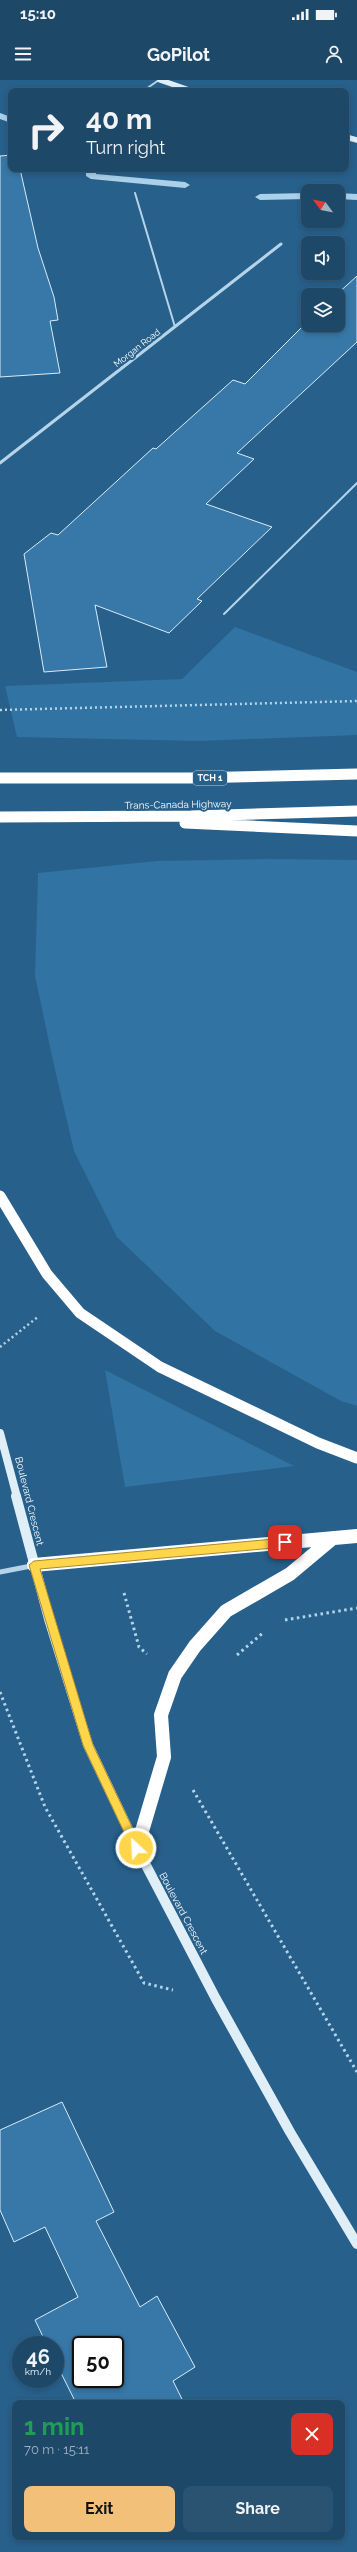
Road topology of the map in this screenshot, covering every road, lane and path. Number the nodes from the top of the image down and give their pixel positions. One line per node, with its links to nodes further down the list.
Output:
1 (159, 80): 2 (lane); 3 (main road)
2 (147, 88)
3 (183, 88)
4 (136, 193): 6 (lane)
5 (281, 244): 6 (street, Morgan Road)
6 (175, 327): 7 (street, Morgan Road)
7 (0, 463)
8 (357, 483): 9 (lane)
9 (224, 614)
10 (357, 701): 11 (path)
11 (0, 710)
12 (357, 774): 13 (highway, TCH 1)
13 (0, 778)
14 (357, 811): 16 (highway, Trans-Canada Highway)
15 (0, 817): 16 (highway, Trans-Canada Highway)
16 (66, 818): 17 (highway)
17 (357, 831)
18 (0, 1196): 20 (highway)
19 (0, 1433): 23 (main road, Boulevard Crescent)
20 (357, 1458)
21 (357, 1536): 22 (highway)
22 (333, 1538): 23 (highway); 33 (highway)
23 (34, 1565): 24 (street); 33 (main road, Boulevard Crescent)
24 (0, 1572)
25 (124, 1592): 29 (path)
26 (357, 1608): 27 (path)
27 (283, 1621)
28 (265, 1631): 30 (path)
29 (148, 1656)
30 (233, 1658)
31 (0, 1692): 34 (path)
32 (190, 1786): 35 (path)
33 (136, 1848): 36 (main road, Boulevard Crescent)
34 (144, 1983)
35 (357, 2072)
36 (357, 2244)

